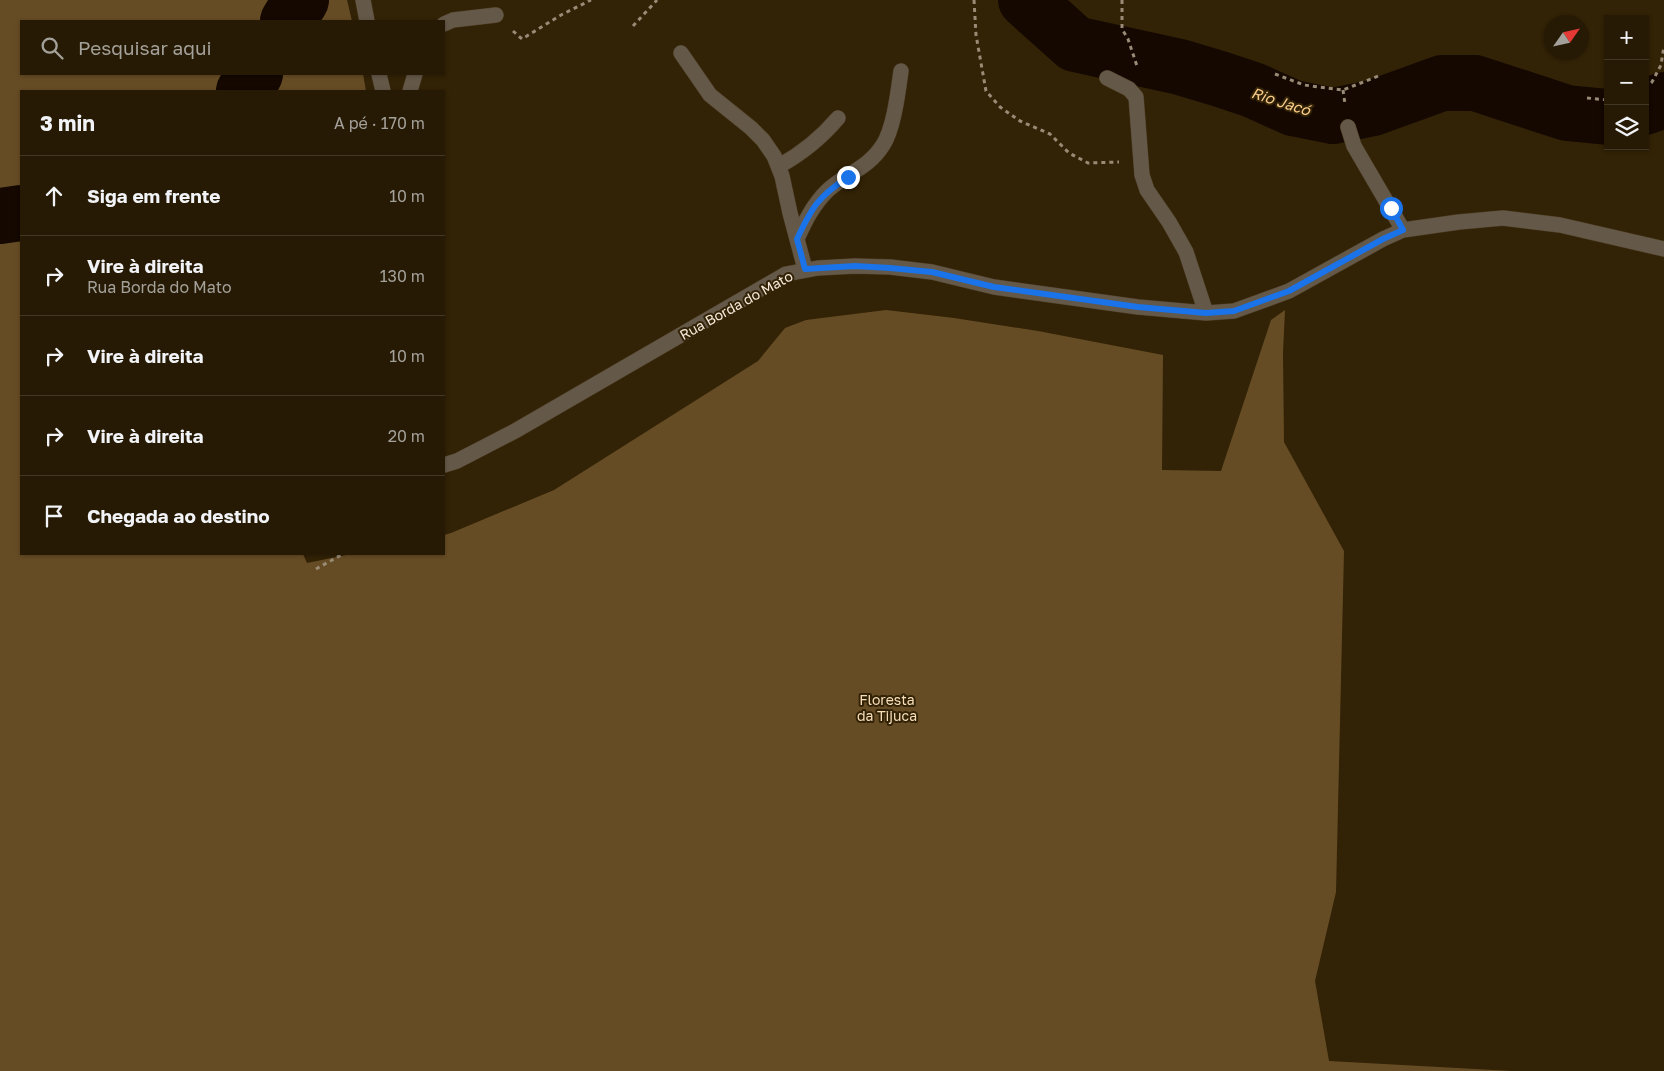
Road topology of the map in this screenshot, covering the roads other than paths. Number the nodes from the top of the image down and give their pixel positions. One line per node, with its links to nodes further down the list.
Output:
1 (363, 0): 3 (street)
2 (496, 15): 4 (street)
3 (367, 20)
4 (445, 24)
5 (682, 53): 14 (street)
6 (901, 71): 16 (street)
7 (379, 75): 10 (street)
8 (415, 75): 11 (street)
9 (1107, 78): 19 (street)
10 (383, 90)
11 (410, 90)
12 (838, 118): 14 (street)
13 (1348, 127): 15 (street)
14 (779, 166): 16 (street)
15 (1403, 230): 17 (street, Rua Borda do Mato); 19 (street, Rua Borda do Mato)
16 (797, 239): 18 (street)
17 (1664, 249)
18 (805, 269): 19 (street, Rua Borda do Mato); 20 (street, Rua Borda do Mato)
19 (1206, 313)
20 (445, 465)

